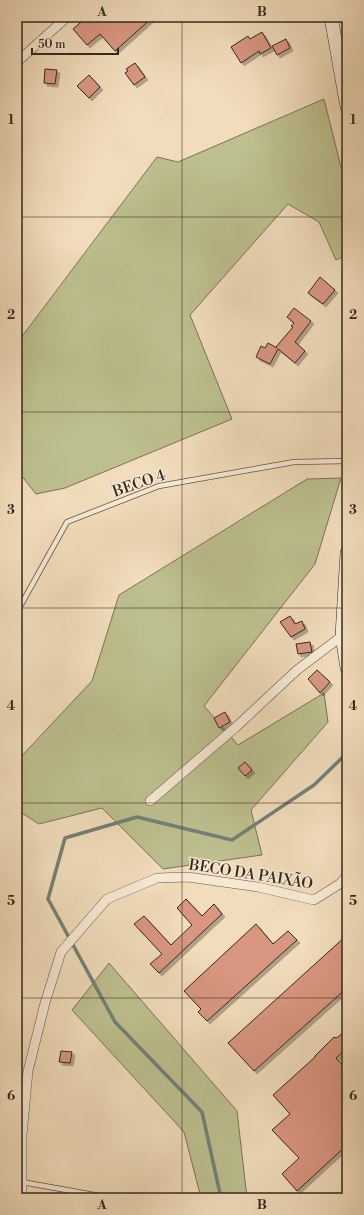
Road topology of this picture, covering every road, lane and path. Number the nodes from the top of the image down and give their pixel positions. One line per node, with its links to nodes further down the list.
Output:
1 (67, 17): 3 (street)
2 (331, 17): 4 (main road)
3 (17, 62)
4 (347, 107)
5 (347, 461): 7 (lane, BECO 4)
6 (347, 552): 8 (main road)
7 (17, 612)
8 (342, 636): 9 (main road); 10 (street)
9 (347, 668)
10 (150, 801)
11 (347, 875): 12 (street, BECO DA PAIXÃO)
12 (22, 1182): 13 (street, BECO DA PAIXÃO); 14 (lane)
13 (22, 1198)
14 (110, 1198)

